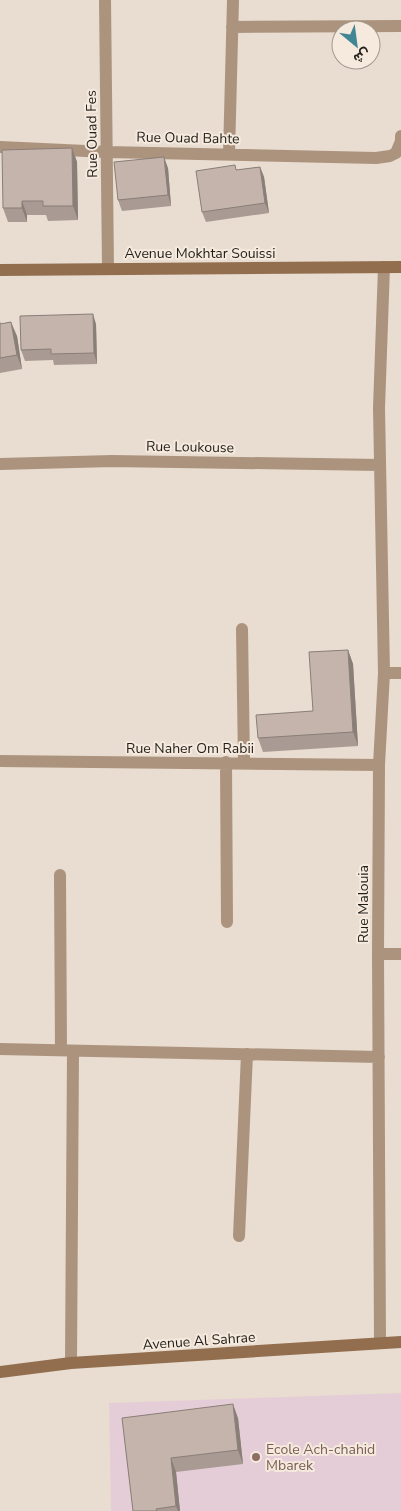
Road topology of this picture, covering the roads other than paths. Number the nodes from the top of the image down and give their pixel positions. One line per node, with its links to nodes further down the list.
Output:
1 (105, 0): 7 (street, Rue Ouad Fes)
2 (232, 0): 4 (street)
3 (401, 26): 4 (street)
4 (232, 27): 8 (street)
5 (401, 136): 8 (street, Rue Ouad Bahte)
6 (0, 146): 7 (street, Rue Ouad Bahte)
7 (107, 152): 8 (street, Rue Ouad Bahte); 11 (street, Rue Ouad Fes)
8 (229, 154)
9 (384, 267): 10 (street, Avenue Mokhtar Souissi); 11 (street, Avenue Mokhtar Souissi); 14 (street, Rue Malouia)
10 (401, 267)
11 (108, 268): 12 (street, Avenue Mokhtar Souissi)
12 (0, 270)
13 (0, 464): 14 (street, Rue Loukouse)
14 (380, 465): 16 (street, Rue Malouia)
15 (242, 629): 20 (street)
16 (384, 673): 17 (street); 21 (street, Rue Malouia)
17 (401, 673)
18 (0, 761): 19 (street, Rue Naher Om Rabii)
19 (226, 762): 20 (street, Rue Naher Om Rabii); 23 (street)
20 (244, 762): 21 (street, Rue Naher Om Rabii)
21 (379, 765): 24 (street, Rue Malouia)
22 (60, 875): 27 (street)
23 (227, 922)
24 (378, 954): 25 (street); 29 (street, Rue Malouia)
25 (401, 954)
26 (0, 1049): 27 (street)
27 (67, 1050): 28 (street); 33 (street)
28 (247, 1054): 29 (street); 30 (street)
29 (379, 1057): 32 (street, Rue Malouia)
30 (239, 1236)
31 (401, 1342): 32 (street, Avenue Al Sahrae)
32 (380, 1343): 33 (street, Avenue Al Sahrae)
33 (71, 1363): 34 (street, Avenue Al Sahrae)
34 (0, 1372)

